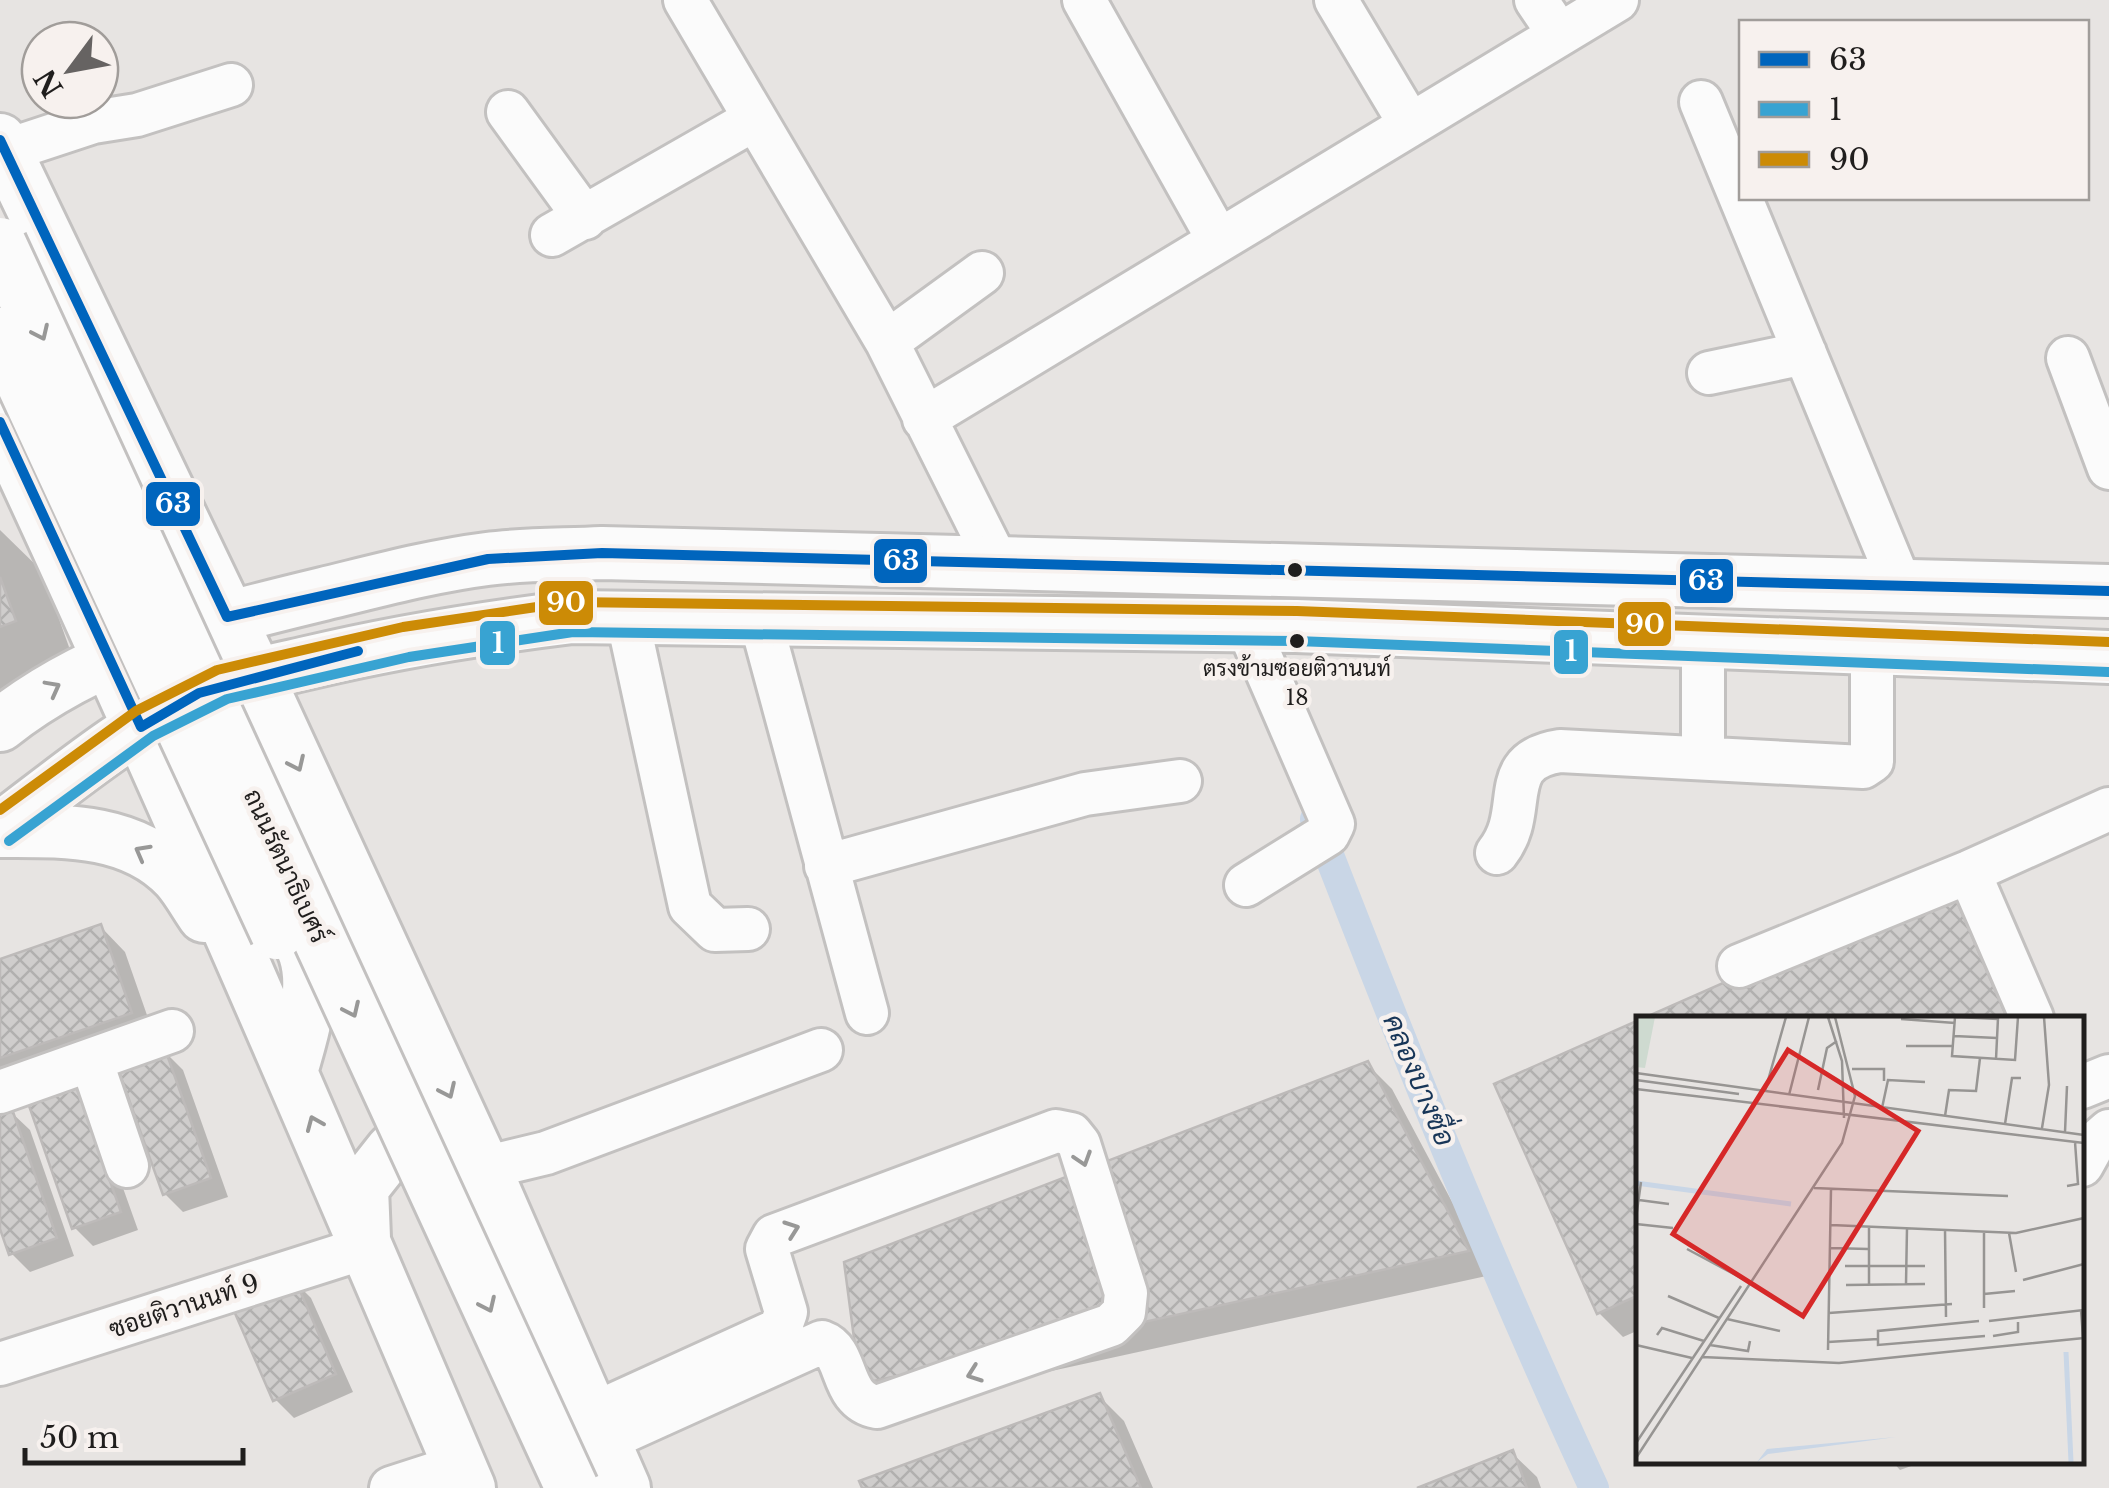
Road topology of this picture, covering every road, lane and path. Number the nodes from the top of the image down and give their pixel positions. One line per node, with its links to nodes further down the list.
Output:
1 (685, 0): 9 (street)
2 (1084, 0): 14 (street)
3 (1336, 0): 10 (street)
4 (1617, 0): 5 (street)
5 (1547, 17): 10 (street)
6 (231, 84): 11 (street)
7 (1701, 102): 12 (street)
8 (508, 112): 9 (street)
9 (755, 119): 19 (street)
10 (1410, 124): 14 (street)
11 (3, 145): 17 (main road)
12 (1736, 169)
13 (1748, 200): 20 (street)
14 (1218, 239): 23 (street)
15 (0, 244): 71 (main road, ถนนรัตนาธิเบศร์, one-way to 71, bridge)
16 (982, 273): 19 (street)
17 (89, 330): 31 (main road); 35 (main road)
18 (0, 334): 70 (main road, ถนนรัตนาธิเบศร์, bridge)
19 (887, 342): 23 (street)
20 (1805, 353): 22 (street); 27 (street)
21 (2068, 358): 25 (street)
22 (1709, 373)
23 (924, 419): 26 (street)
24 (0, 422): 35 (main road)
25 (2109, 468)
26 (997, 562): 27 (main road); 31 (main road)
27 (1901, 586): 28 (main road)
28 (2109, 591)
29 (627, 616): 30 (main road); 38 (main road); 49 (street)
30 (760, 618): 32 (main road); 46 (street)
31 (216, 620): 35 (main road); 38 (main road); 39 (main road)
32 (1248, 628): 33 (main road); 48 (street)
33 (1704, 642): 34 (main road); 41 (street)
34 (1872, 648): 36 (main road); 41 (street)
35 (131, 649): 39 (main road); 40 (main road, one-way to 35)
36 (2108, 657): 37 (street)
37 (2109, 675)
38 (257, 676): 39 (main road); 64 (main road, one-way to 64)
39 (167, 712): 44 (main road); 51 (main road); 57 (main road)
40 (0, 725)
41 (1703, 758): 45 (street)
42 (1180, 781): 46 (street)
43 (2109, 809): 47 (street)
44 (0, 830): 51 (main road, one-way to 44)
45 (1497, 854)
46 (826, 866): 52 (street)
47 (1970, 872): 50 (street); 53 (street)
48 (1246, 884)
49 (748, 929)
50 (1738, 966)
51 (265, 1009): 57 (main road)
52 (867, 1013)
53 (2031, 1016)
54 (172, 1031): 56 (street)
55 (821, 1050): 64 (street)
56 (91, 1060): 60 (street); 63 (street)
57 (291, 1072): 65 (main road, one-way to 57)
58 (2109, 1076): 59 (street)
59 (2084, 1086)
60 (0, 1092)
61 (2109, 1131): 62 (street)
62 (2084, 1161)
63 (127, 1166)
64 (488, 1177): 65 (main road); 67 (main road)
65 (366, 1243): 66 (street, ซอยติวานนท์ 9); 68 (main road)
66 (0, 1364)
67 (597, 1428): 67 (street, one-way to 67); 72 (main road)
68 (464, 1477): 69 (street)
69 (391, 1488)
70 (533, 1488)
71 (572, 1488)
72 (624, 1488)

